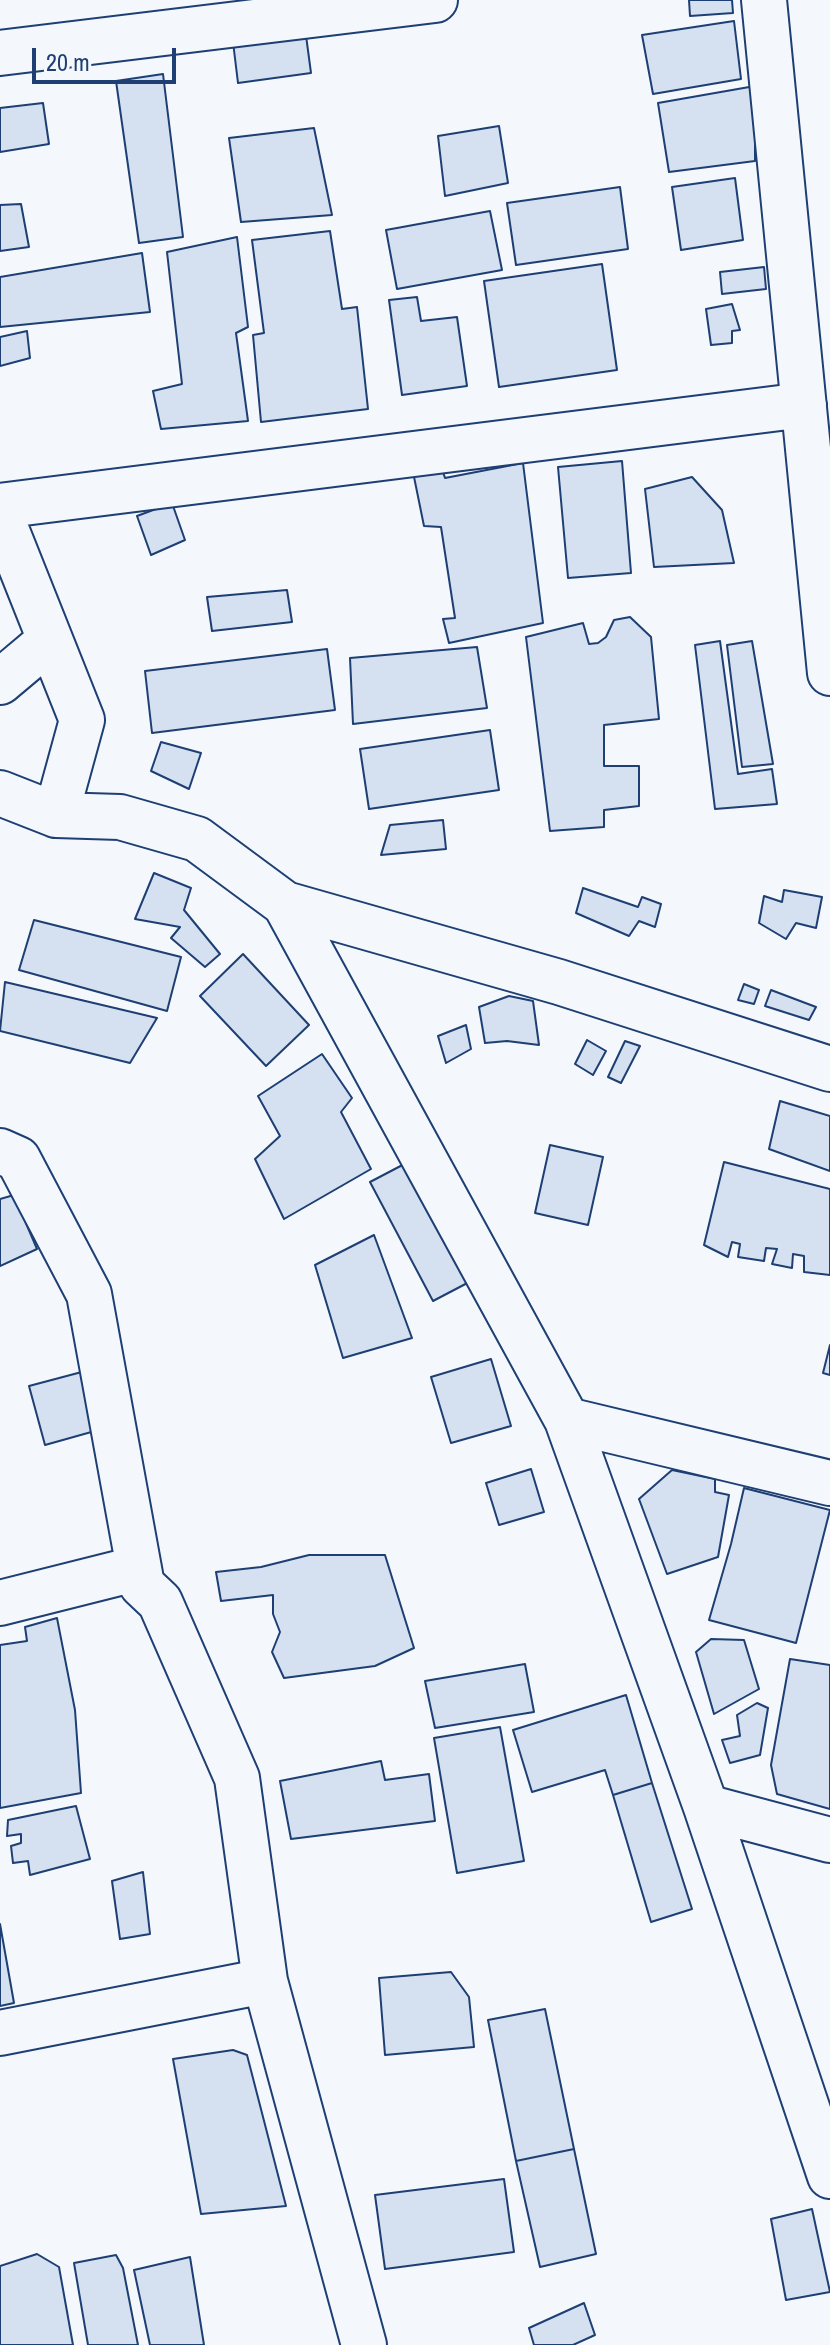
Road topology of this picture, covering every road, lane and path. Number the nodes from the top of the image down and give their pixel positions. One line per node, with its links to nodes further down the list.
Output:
1 (435, 0): 3 (street)
2 (764, 0): 4 (street)
3 (0, 53)
4 (804, 405): 5 (street); 8 (street)
5 (0, 506)
6 (0, 514): 7 (street)
7 (50, 640): 9 (street); 11 (street)
8 (830, 673)
9 (0, 682)
10 (0, 793): 11 (street)
11 (56, 815): 12 (street)
12 (285, 904): 13 (street); 15 (street)
13 (830, 1069)
14 (0, 1151): 17 (street)
15 (567, 1420): 16 (street); 19 (street)
16 (830, 1483)
17 (139, 1568): 18 (street); 21 (street)
18 (0, 1603)
19 (706, 1807): 20 (street); 23 (street)
20 (830, 1840)
21 (265, 1981): 22 (street); 24 (street)
22 (0, 2033)
23 (830, 2176)
24 (364, 2345)

